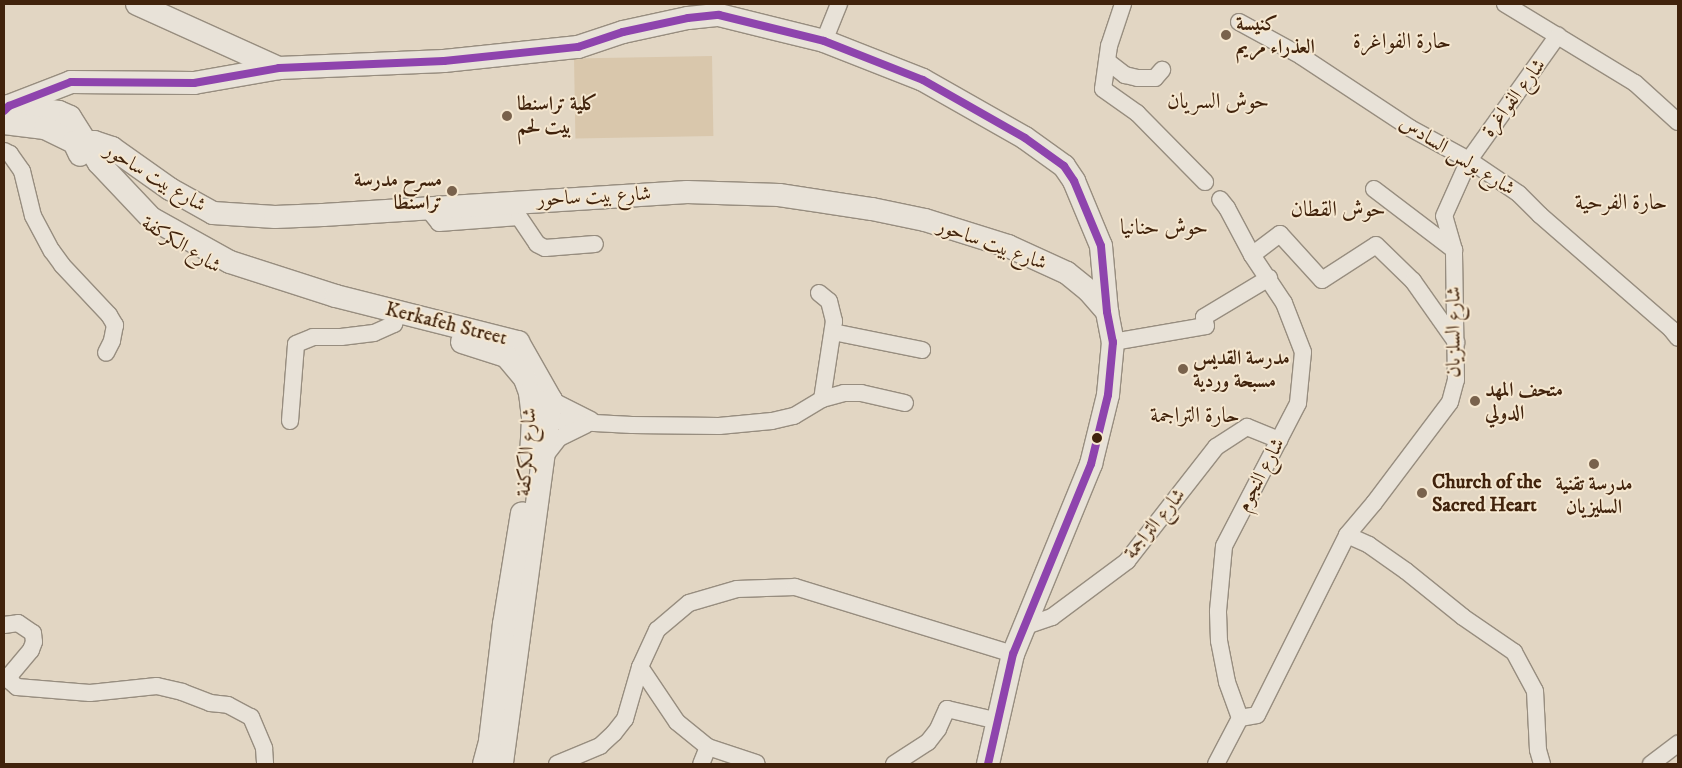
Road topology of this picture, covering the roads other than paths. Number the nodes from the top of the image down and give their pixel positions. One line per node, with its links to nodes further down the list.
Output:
1 (137, 4): 10 (street)
2 (839, 4): 8 (street)
3 (1123, 4): 9 (street)
4 (1505, 4): 7 (street, شارع الفواغرة)
5 (720, 10): 8 (street); 10 (street)
6 (1239, 22): 18 (street, شارع بولس السادس)
7 (1558, 35): 15 (street, شارع الفواغرة); 18 (street, شارع الفواغرة)
8 (824, 41): 28 (street)
9 (1107, 62): 11 (street); 19 (street)
10 (279, 68): 12 (street)
11 (1162, 70)
12 (71, 82): 13 (street); 14 (street)
13 (51, 111): 14 (street); 16 (street, شارع الكركفة)
14 (5, 113): 16 (street, شارع بيت ساحور)
15 (1678, 122)
16 (74, 140): 22 (street, شارع بيت ساحور); 29 (street, شارع الكركفة)
17 (4, 151): 35 (street)
18 (1469, 160): 24 (street, شارع السلزيان); 31 (street, شارع بولس السادس)
19 (1205, 182)
20 (1374, 189): 24 (street)
21 (1220, 199): 25 (street, شارع النجوم)
22 (427, 208): 23 (street); 28 (street, شارع بيت ساحور)
23 (595, 244)
24 (1454, 250): 33 (street, شارع السلزيان)
25 (1252, 255): 26 (street, شارع النجوم); 33 (street)
26 (1269, 278): 32 (street); 41 (street, شارع النجوم)
27 (819, 293): 30 (street)
28 (1107, 312): 32 (street)
29 (397, 318): 38 (street, شارع الكركفة); 39 (street)
30 (833, 332): 34 (street); 36 (street)
31 (1678, 338)
32 (1113, 342): 45 (street)
33 (1456, 342): 43 (street, شارع السلزيان)
34 (922, 350)
35 (106, 353)
36 (822, 399): 37 (street); 40 (street)
37 (906, 403)
38 (544, 414): 40 (street); 42 (street); 54 (street, شارع الكركفة)
39 (290, 421)
40 (598, 422): 42 (street)
41 (1280, 440): 45 (street, شارع التراجمة); 48 (street, شارع النجوم)
42 (544, 456): 55 (street)
43 (1347, 535): 48 (street, شارع السلزيان); 61 (street)
44 (4, 625): 53 (street)
45 (1023, 627): 46 (street)
46 (1013, 654): 47 (street); 49 (street)
47 (640, 667): 51 (street); 56 (street)
48 (1240, 718): 60 (street)
49 (998, 721): 58 (street); 59 (street)
50 (1678, 744): 62 (street)
51 (708, 747): 52 (street); 57 (street)
52 (756, 763)
53 (265, 764)
54 (485, 764): 55 (street)
55 (500, 764)
56 (557, 764)
57 (701, 764)
58 (894, 764)
59 (988, 764)
60 (1216, 764)
61 (1542, 764)
62 (1650, 764)

